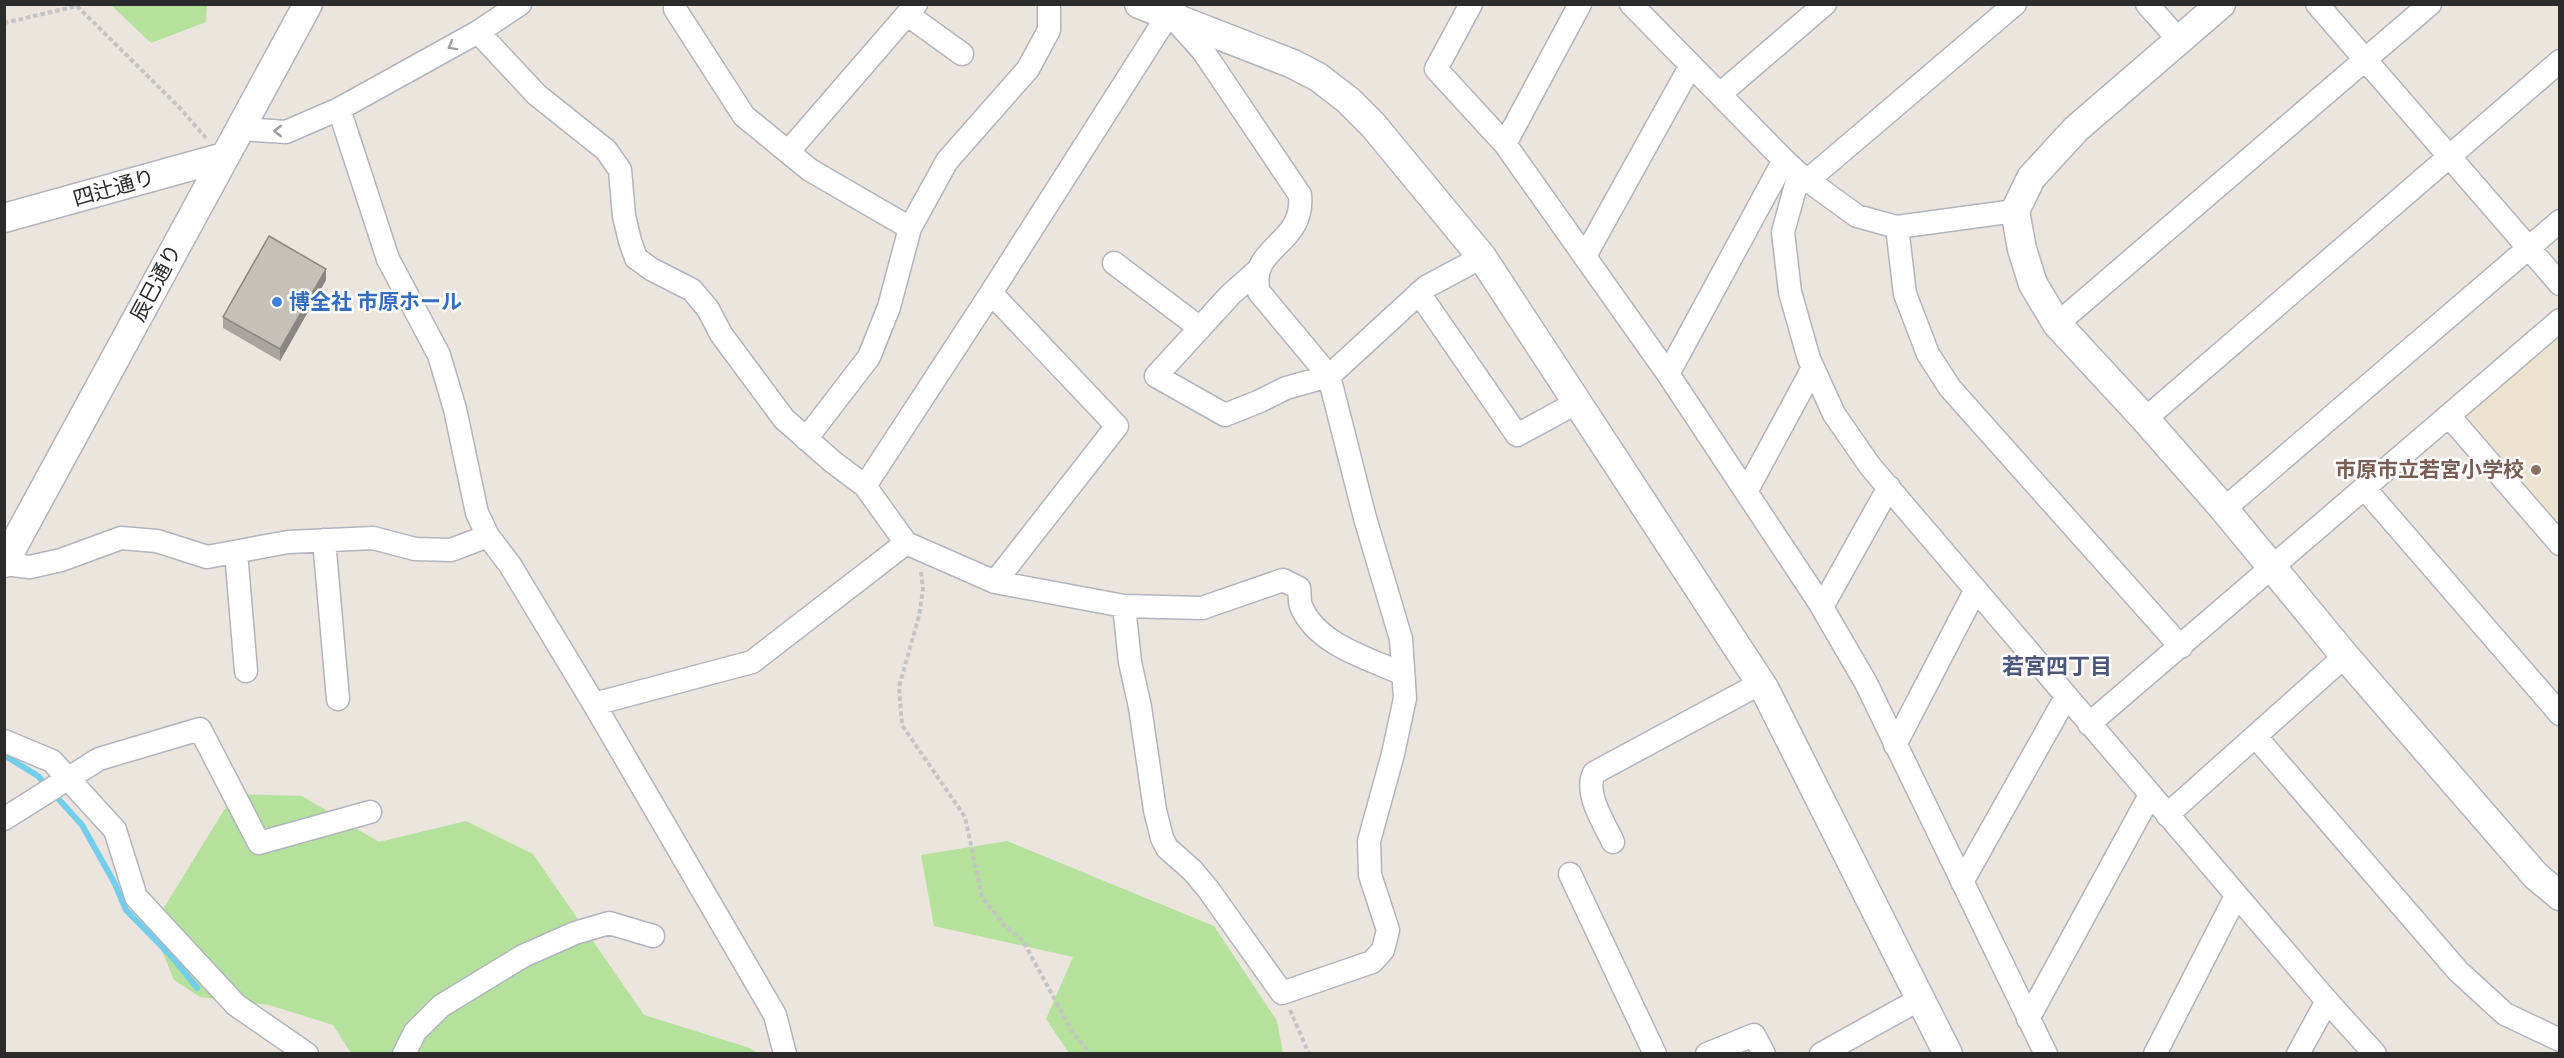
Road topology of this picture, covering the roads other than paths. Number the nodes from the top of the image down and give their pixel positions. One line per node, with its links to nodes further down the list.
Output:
1 (308, 4): 25 (street, 辰巳通り)
2 (520, 4): 17 (street)
3 (675, 4): 27 (street)
4 (1049, 4): 35 (street)
5 (1139, 4): 16 (street)
6 (1471, 4): 26 (street)
7 (1580, 4): 26 (street)
8 (1825, 4): 23 (street)
9 (2015, 4): 30 (street)
10 (2147, 4): 18 (street)
11 (2221, 4): 18 (street)
12 (2317, 4): 20 (street)
13 (2430, 4): 20 (street)
14 (1634, 5): 22 (street)
15 (912, 10): 19 (street); 27 (street)
16 (1172, 10): 38 (street); 40 (street); 42 (street)
17 (478, 32): 24 (street, one-way to 24); 53 (street)
18 (2178, 39): 31 (street)
19 (962, 54)
20 (2365, 60): 29 (street); 45 (street)
21 (2559, 61): 29 (street)
22 (1691, 65): 23 (street); 37 (street)
23 (1720, 94): 30 (street)
24 (339, 110): 25 (street, one-way to 25); 59 (street)
25 (241, 129): 28 (street, 辰巳通り)
26 (1505, 144): 37 (street)
27 (788, 152): 35 (street)
28 (224, 157): 32 (street, 四辻通り); 64 (street, 辰巳通り)
29 (2449, 157): 36 (street); 52 (street)
30 (1797, 171): 34 (street); 47 (street); 48 (street)
31 (2015, 211): 34 (street); 45 (street)
32 (4, 218)
33 (2559, 221): 36 (street)
34 (1897, 227): 70 (street)
35 (910, 228): 53 (street)
36 (2528, 248): 41 (street); 58 (street)
37 (1585, 256): 48 (street)
38 (1482, 257): 43 (street); 50 (street)
39 (1114, 263): 46 (street)
40 (1257, 271): 46 (street); 49 (street)
41 (2559, 284)
42 (991, 293): 54 (street); 66 (street)
43 (1419, 293): 49 (street); 50 (street)
44 (2559, 320): 51 (street)
45 (2057, 324): 52 (street)
46 (1200, 328): 49 (street)
47 (1813, 368): 55 (street); 57 (street)
48 (1668, 374): 57 (street)
49 (1329, 376): 73 (street)
50 (1576, 403): 74 (street)
51 (2449, 416): 56 (street); 62 (street)
52 (2145, 419): 58 (street)
53 (806, 439): 54 (street)
54 (865, 486): 61 (street)
55 (1889, 487): 67 (street); 69 (street)
56 (2365, 489): 65 (street); 78 (street)
57 (1746, 492): 69 (street)
58 (2224, 509): 65 (street)
59 (488, 536): 60 (street); 77 (street)
60 (324, 540): 63 (street); 76 (street)
61 (906, 543): 66 (street); 77 (street)
62 (2559, 544)
63 (236, 552): 64 (street); 72 (street)
64 (4, 563)
65 (2273, 568): 70 (street); 71 (street)
66 (995, 582): 68 (street)
67 (1975, 591): 75 (street); 82 (street)
68 (1124, 606): 73 (street); 73 (street)
69 (1822, 607): 82 (street)
70 (2181, 647): 79 (street)
71 (2345, 656): 80 (street); 92 (street)
72 (246, 671)
73 (1403, 674)
74 (1761, 683): 88 (street); 94 (street)
75 (2066, 697): 79 (street); 90 (street)
76 (338, 699)
77 (594, 704): 100 (street)
78 (2559, 714)
79 (2089, 724): 84 (street)
80 (2256, 737): 86 (street); 97 (street)
81 (4, 741): 83 (street)
82 (1895, 745): 90 (street)
83 (67, 777): 85 (street); 87 (street); 98 (street)
84 (2150, 795): 86 (street); 96 (street)
85 (370, 812)
86 (2167, 815): 91 (street)
87 (4, 819)
88 (1613, 842)
89 (1570, 874): 101 (street)
90 (1962, 882): 96 (street)
91 (2236, 896): 95 (street); 107 (street)
92 (2559, 896)
93 (653, 936): 99 (street)
94 (1920, 999): 104 (street); 105 (street)
95 (2327, 1001): 108 (street); 109 (street)
96 (2028, 1018): 106 (street)
97 (2559, 1040)
98 (308, 1053)
99 (404, 1053)
100 (785, 1053)
101 (1654, 1053)
102 (1707, 1053): 103 (street)
103 (1764, 1053)
104 (1821, 1053)
105 (1948, 1053)
106 (2046, 1053)
107 (2155, 1053)
108 (2298, 1053)
109 (2375, 1053)

